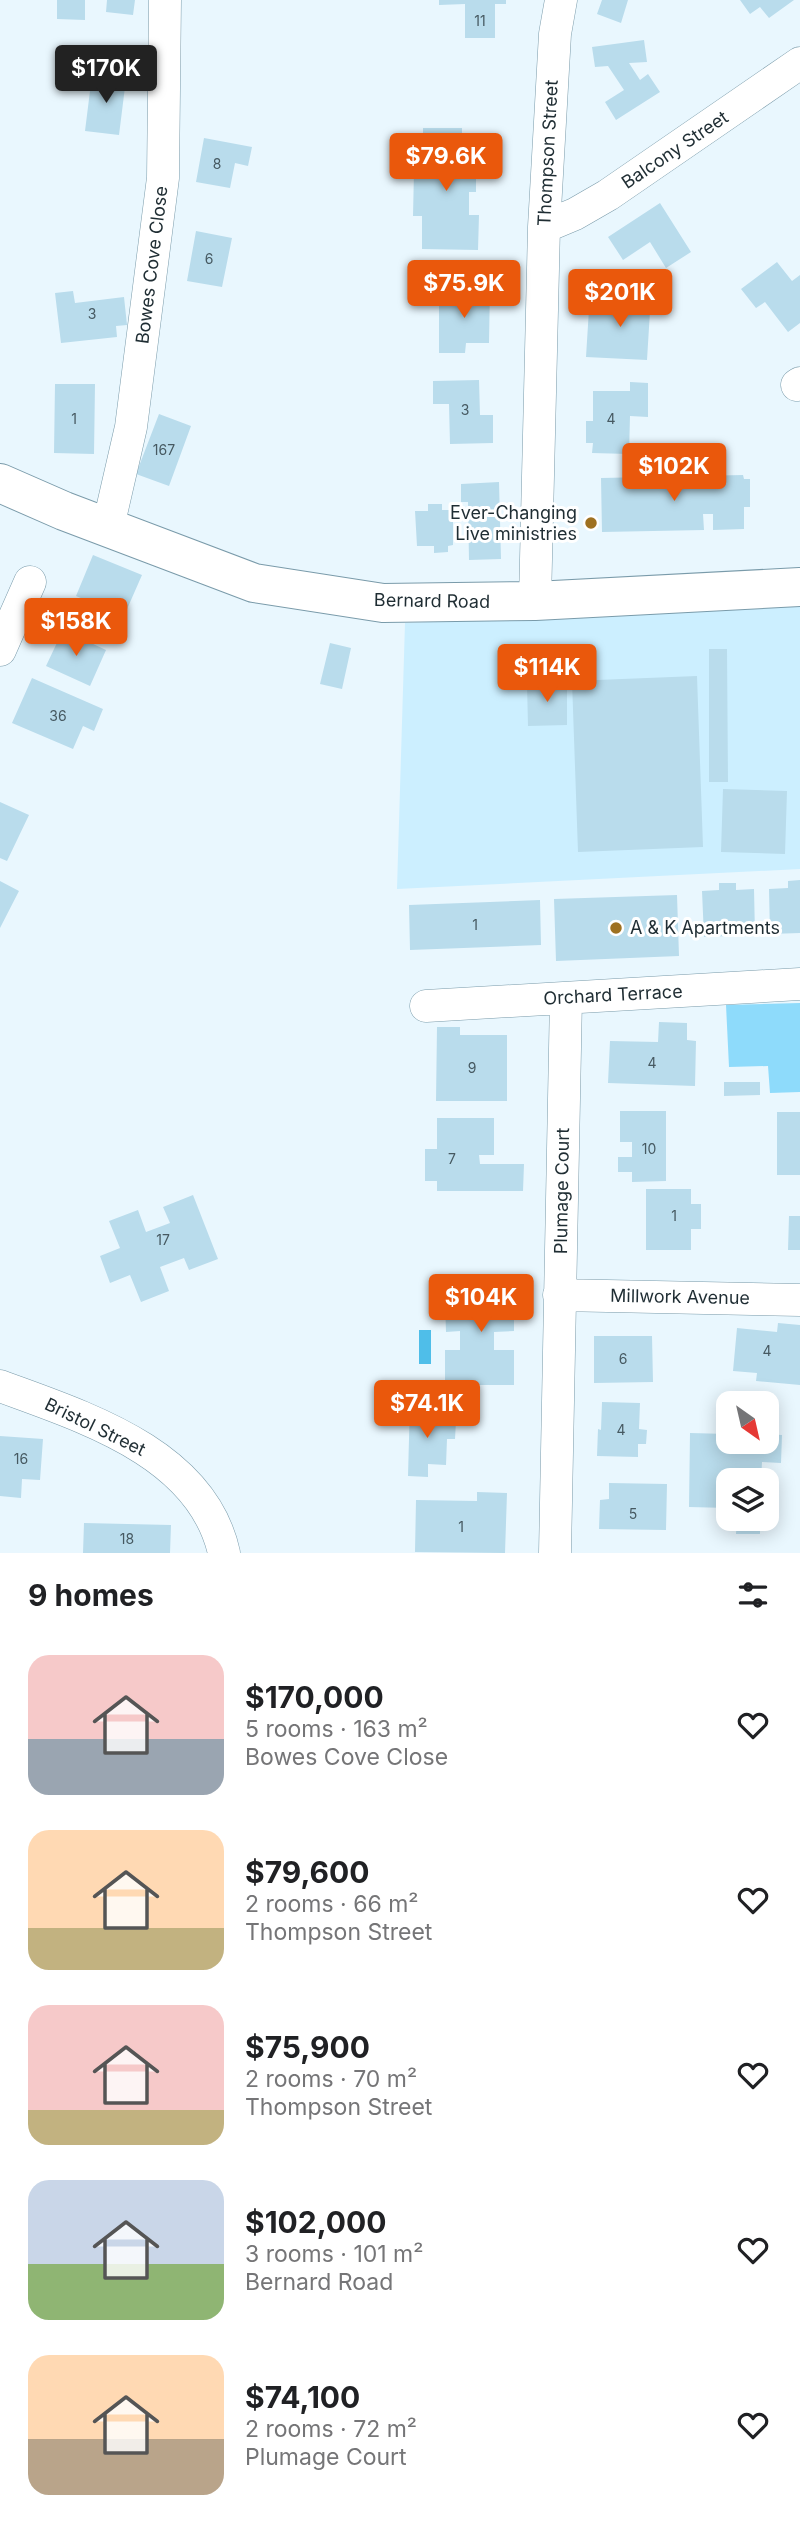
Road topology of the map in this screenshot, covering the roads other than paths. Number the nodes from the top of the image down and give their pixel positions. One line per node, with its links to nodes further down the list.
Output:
1 (166, 0): 6 (street, Bowes Cove Close)
2 (561, 0): 4 (street, Thompson Street)
3 (800, 63): 4 (street, Balcony Street)
4 (544, 227): 9 (street, Thompson Street)
5 (0, 483): 6 (main road, Bernard Road)
6 (108, 527): 9 (main road, Bernard Road)
7 (30, 582): 10 (street)
8 (800, 587): 9 (main road, Bernard Road)
9 (534, 601)
10 (0, 650)
11 (800, 984): 12 (street, Orchard Terrace)
12 (566, 998): 13 (street, Orchard Terrace); 14 (street, Plumage Court)
13 (426, 1006)
14 (559, 1295): 15 (street, Millwork Avenue); 18 (street, Plumage Court)
15 (800, 1300)
16 (0, 1386): 17 (street, Bristol Street)
17 (224, 1553)
18 (555, 1553)

